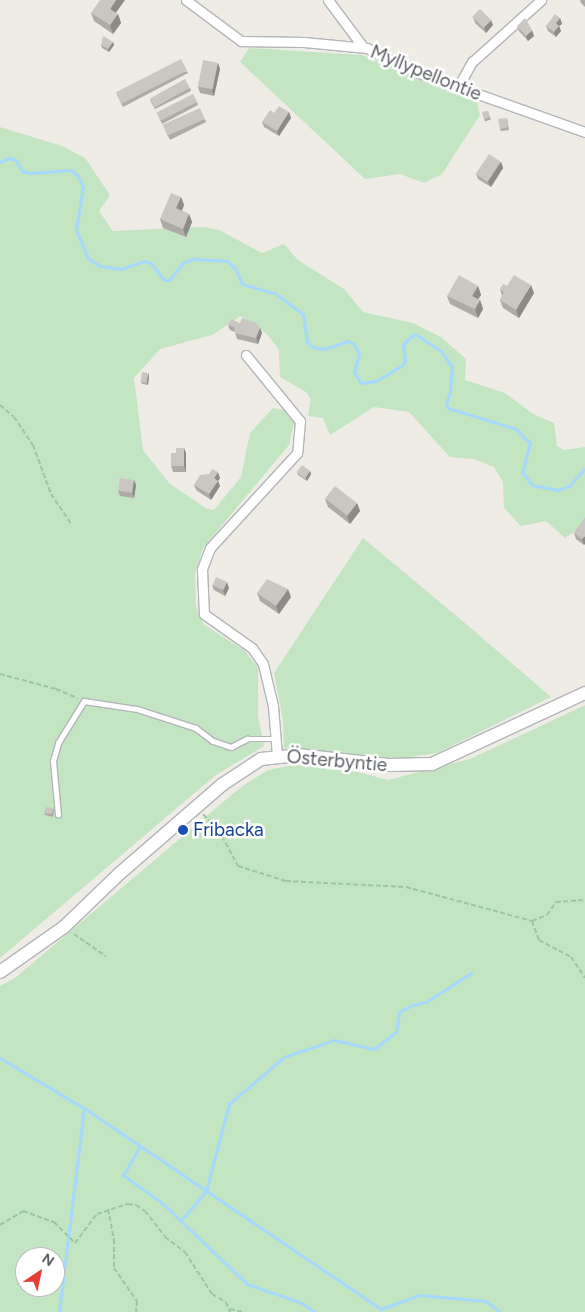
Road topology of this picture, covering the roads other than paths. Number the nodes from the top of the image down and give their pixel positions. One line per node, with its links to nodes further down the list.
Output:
1 (186, 0): 4 (street, Myllypellontie)
2 (328, 0): 4 (street)
3 (541, 0): 5 (street)
4 (363, 47): 5 (street, Myllypellontie)
5 (458, 87): 6 (street, Myllypellontie)
6 (585, 132)
7 (246, 355): 9 (street)
8 (585, 693): 10 (street, Österbyntie)
9 (276, 739): 10 (street); 11 (lane)
10 (276, 756): 12 (street, Österbyntie)
11 (58, 815)
12 (0, 972)

